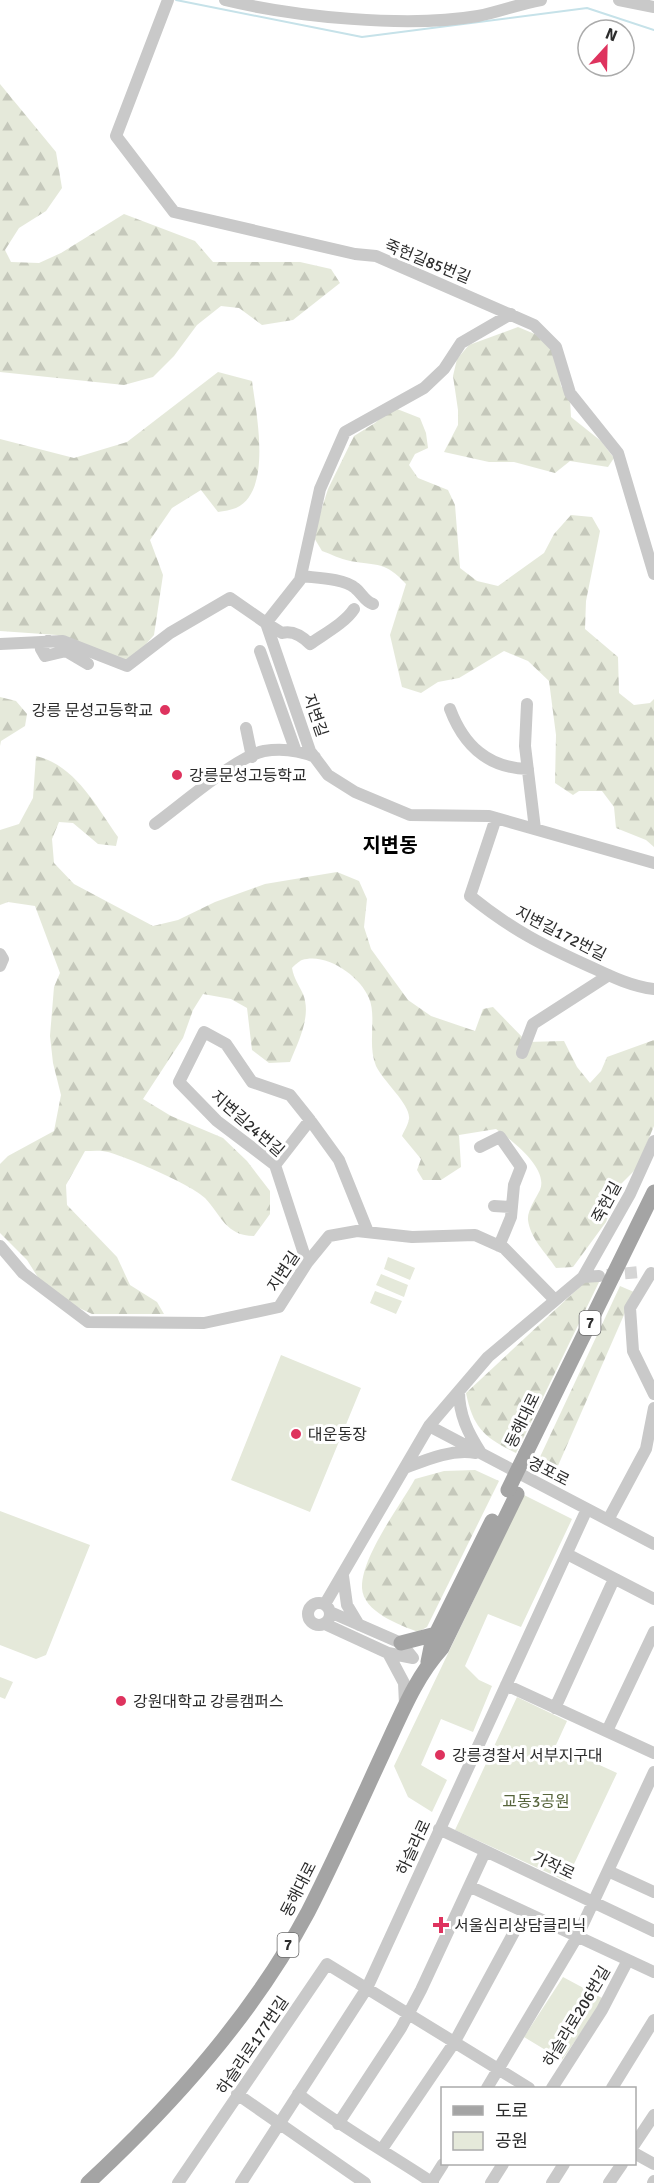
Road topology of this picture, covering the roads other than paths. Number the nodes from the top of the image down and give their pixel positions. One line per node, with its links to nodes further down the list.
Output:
1 (168, 0): 7 (street, 죽헌길85번길)
2 (225, 0): 5 (street)
3 (540, 0): 5 (street)
4 (619, 0): 6 (street)
5 (511, 2)
6 (654, 6)
7 (511, 314): 8 (street, 죽헌길85번길); 9 (street)
8 (654, 574)
9 (301, 576): 10 (street); 12 (street)
10 (373, 604)
11 (354, 609): 12 (street)
12 (266, 623): 13 (street); 22 (street, 지변길)
13 (48, 641): 14 (street); 16 (street)
14 (0, 644)
15 (260, 651): 20 (street)
16 (88, 664)
17 (527, 704): 23 (street)
18 (450, 710): 23 (street)
19 (246, 728): 21 (street)
20 (295, 749): 21 (street); 22 (street)
21 (252, 756): 25 (street)
22 (315, 757): 24 (street, 지변길)
23 (528, 769): 26 (street)
24 (496, 818): 26 (street, 지변길); 30 (street, 지변길172번길)
25 (155, 824)
26 (535, 829): 27 (street, 지변길)
27 (654, 863)
28 (0, 954): 29 (street)
29 (0, 966)
30 (609, 975): 31 (street, 지변길172번길); 32 (street)
31 (654, 989)
32 (522, 1053)
33 (310, 1120): 36 (street); 36 (street, 지변길24번길); 41 (street)
34 (654, 1140): 47 (street, 죽헌길)
35 (480, 1147): 39 (street)
36 (275, 1165): 44 (street, 지변길24번길)
37 (654, 1192): 55 (main road, 동해대로 / 7)
38 (494, 1206): 39 (street)
39 (512, 1207): 43 (street)
40 (654, 1212): 55 (main road, 동해대로 / 7)
41 (368, 1232): 43 (street, 지변길); 44 (street, 지변길)
42 (0, 1246): 44 (street, 지변길)
43 (499, 1246): 48 (street, 지변길)
44 (307, 1263)
45 (648, 1272): 50 (street)
46 (600, 1276): 47 (street)
47 (583, 1277): 48 (street)
48 (555, 1300): 49 (street)
49 (459, 1391): 52 (street); 54 (street)
50 (654, 1394)
51 (654, 1408): 53 (street)
52 (429, 1426): 54 (street, 경포로); 56 (street)
53 (650, 1452): 59 (street)
54 (481, 1454): 56 (street); 58 (street, 경포로)
55 (530, 1455): 57 (main road, 동해대로 / 7)
56 (405, 1468): 62 (street)
57 (512, 1492): 68 (main road, 동해대로 / 7); 72 (main road, 동해대로 / 7)
58 (587, 1509): 59 (street, 경포로); 61 (street, 하슬라로)
59 (608, 1520): 60 (street, 경포로)
60 (654, 1544)
61 (567, 1554): 63 (street); 73 (street, 하슬라로)
62 (343, 1576): 65 (street); 66 (street)
63 (614, 1579): 64 (street); 75 (street)
64 (654, 1599)
65 (327, 1614): 66 (street); 70 (street)
66 (359, 1625): 69 (street)
67 (654, 1632): 76 (street)
68 (436, 1634): 69 (main road); 72 (main road, 동해대로 / 7)
69 (401, 1643): 71 (street)
70 (388, 1653): 71 (street); 74 (street)
71 (413, 1658): 72 (street)
72 (427, 1665): 74 (main road, 동해대로 / 7)
73 (506, 1685): 75 (street); 79 (street, 하슬라로)
74 (405, 1706): 112 (main road, 동해대로 / 7)
75 (555, 1708): 76 (street)
76 (608, 1731): 77 (street)
77 (654, 1753)
78 (654, 1772): 81 (street)
79 (439, 1829): 80 (street, 가작로); 90 (street, 하슬라로)
80 (485, 1852): 82 (street); 84 (street, 가작로)
81 (608, 1871): 83 (street); 84 (street)
82 (471, 1887): 85 (street); 91 (street)
83 (654, 1892)
84 (592, 1901): 86 (street, 가작로); 87 (street)
85 (525, 1912): 87 (street); 93 (street)
86 (654, 1931)
87 (578, 1936): 88 (street); 94 (street)
88 (628, 1960): 89 (street); 97 (street, 하슬라로206번길)
89 (654, 1972)
90 (367, 1988): 91 (street); 99 (street, 하슬라로177번길); 100 (street, 하슬라로)
91 (408, 2015): 93 (street); 102 (street)
92 (654, 2020): 98 (street)
93 (454, 2043): 94 (street); 105 (street)
94 (498, 2070): 95 (street); 96 (street)
95 (488, 2087)
96 (527, 2087)
97 (553, 2087)
98 (613, 2087)
99 (237, 2094): 103 (street); 113 (street, 하슬라로177번길)
100 (298, 2094): 102 (street); 103 (street, 하슬라로)
101 (654, 2115): 104 (street)
102 (338, 2124): 105 (street)
103 (278, 2125): 114 (street, 하슬라로); 115 (street)
104 (636, 2142)
105 (382, 2149): 116 (street)
106 (636, 2154): 107 (street)
107 (654, 2164)
108 (442, 2165): 116 (street)
109 (502, 2165): 117 (street)
110 (563, 2165): 118 (street)
111 (621, 2165): 119 (street)
112 (88, 2183)
113 (178, 2183)
114 (241, 2183)
115 (365, 2183)
116 (432, 2183)
117 (491, 2183)
118 (552, 2183)
119 (609, 2183)

